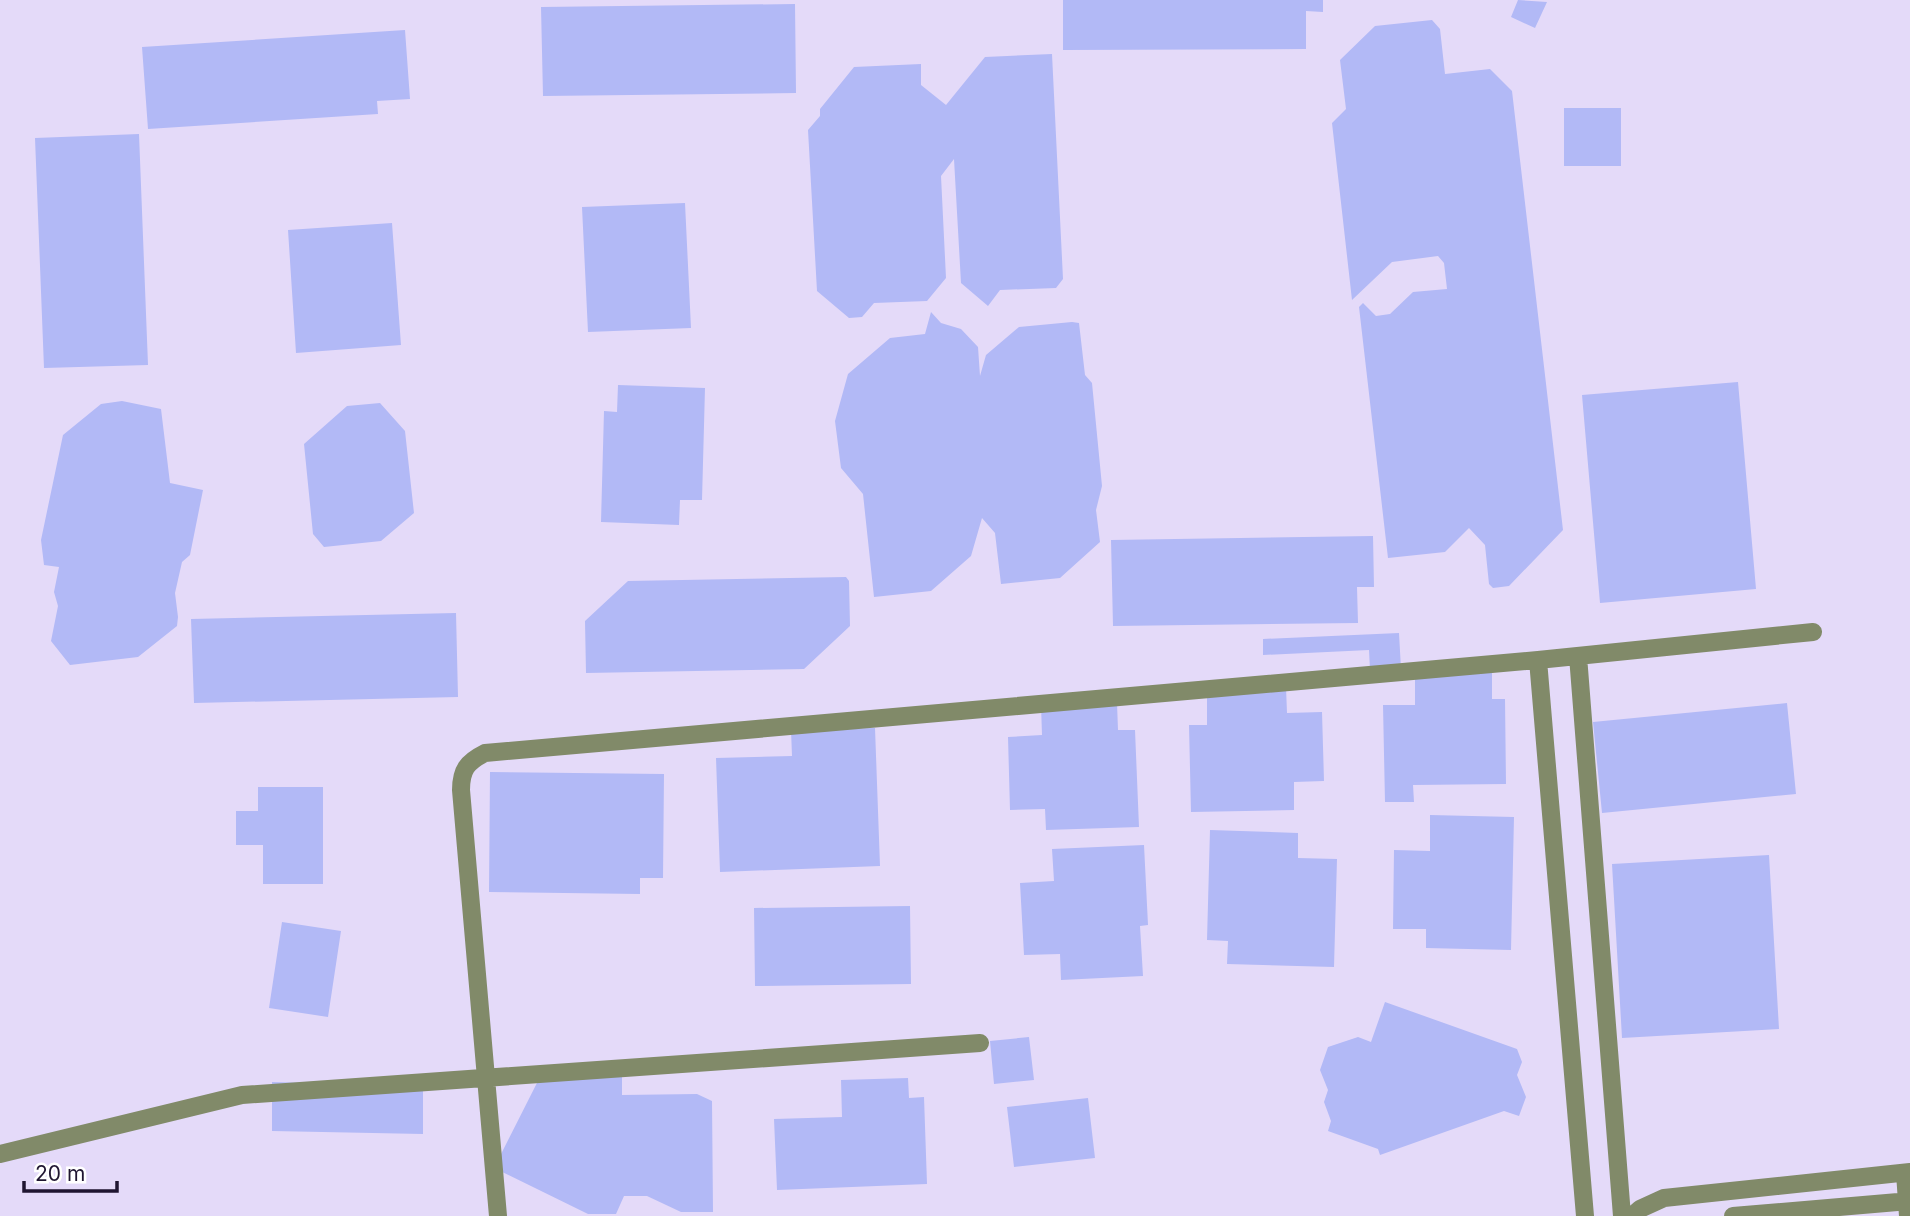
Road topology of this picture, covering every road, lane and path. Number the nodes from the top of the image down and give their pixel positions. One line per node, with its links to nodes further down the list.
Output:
1 (1813, 632): 2 (lane)
2 (1578, 656): 3 (lane); 11 (lane)
3 (1538, 660): 5 (lane); 10 (lane)
4 (981, 1043): 5 (lane)
5 (486, 1078): 6 (lane); 9 (lane)
6 (0, 1154)
7 (1908, 1172): 8 (lane); 12 (lane)
8 (1908, 1206): 13 (lane)
9 (498, 1216)
10 (1585, 1216)
11 (1622, 1216)
12 (1632, 1216)
13 (1733, 1216)

